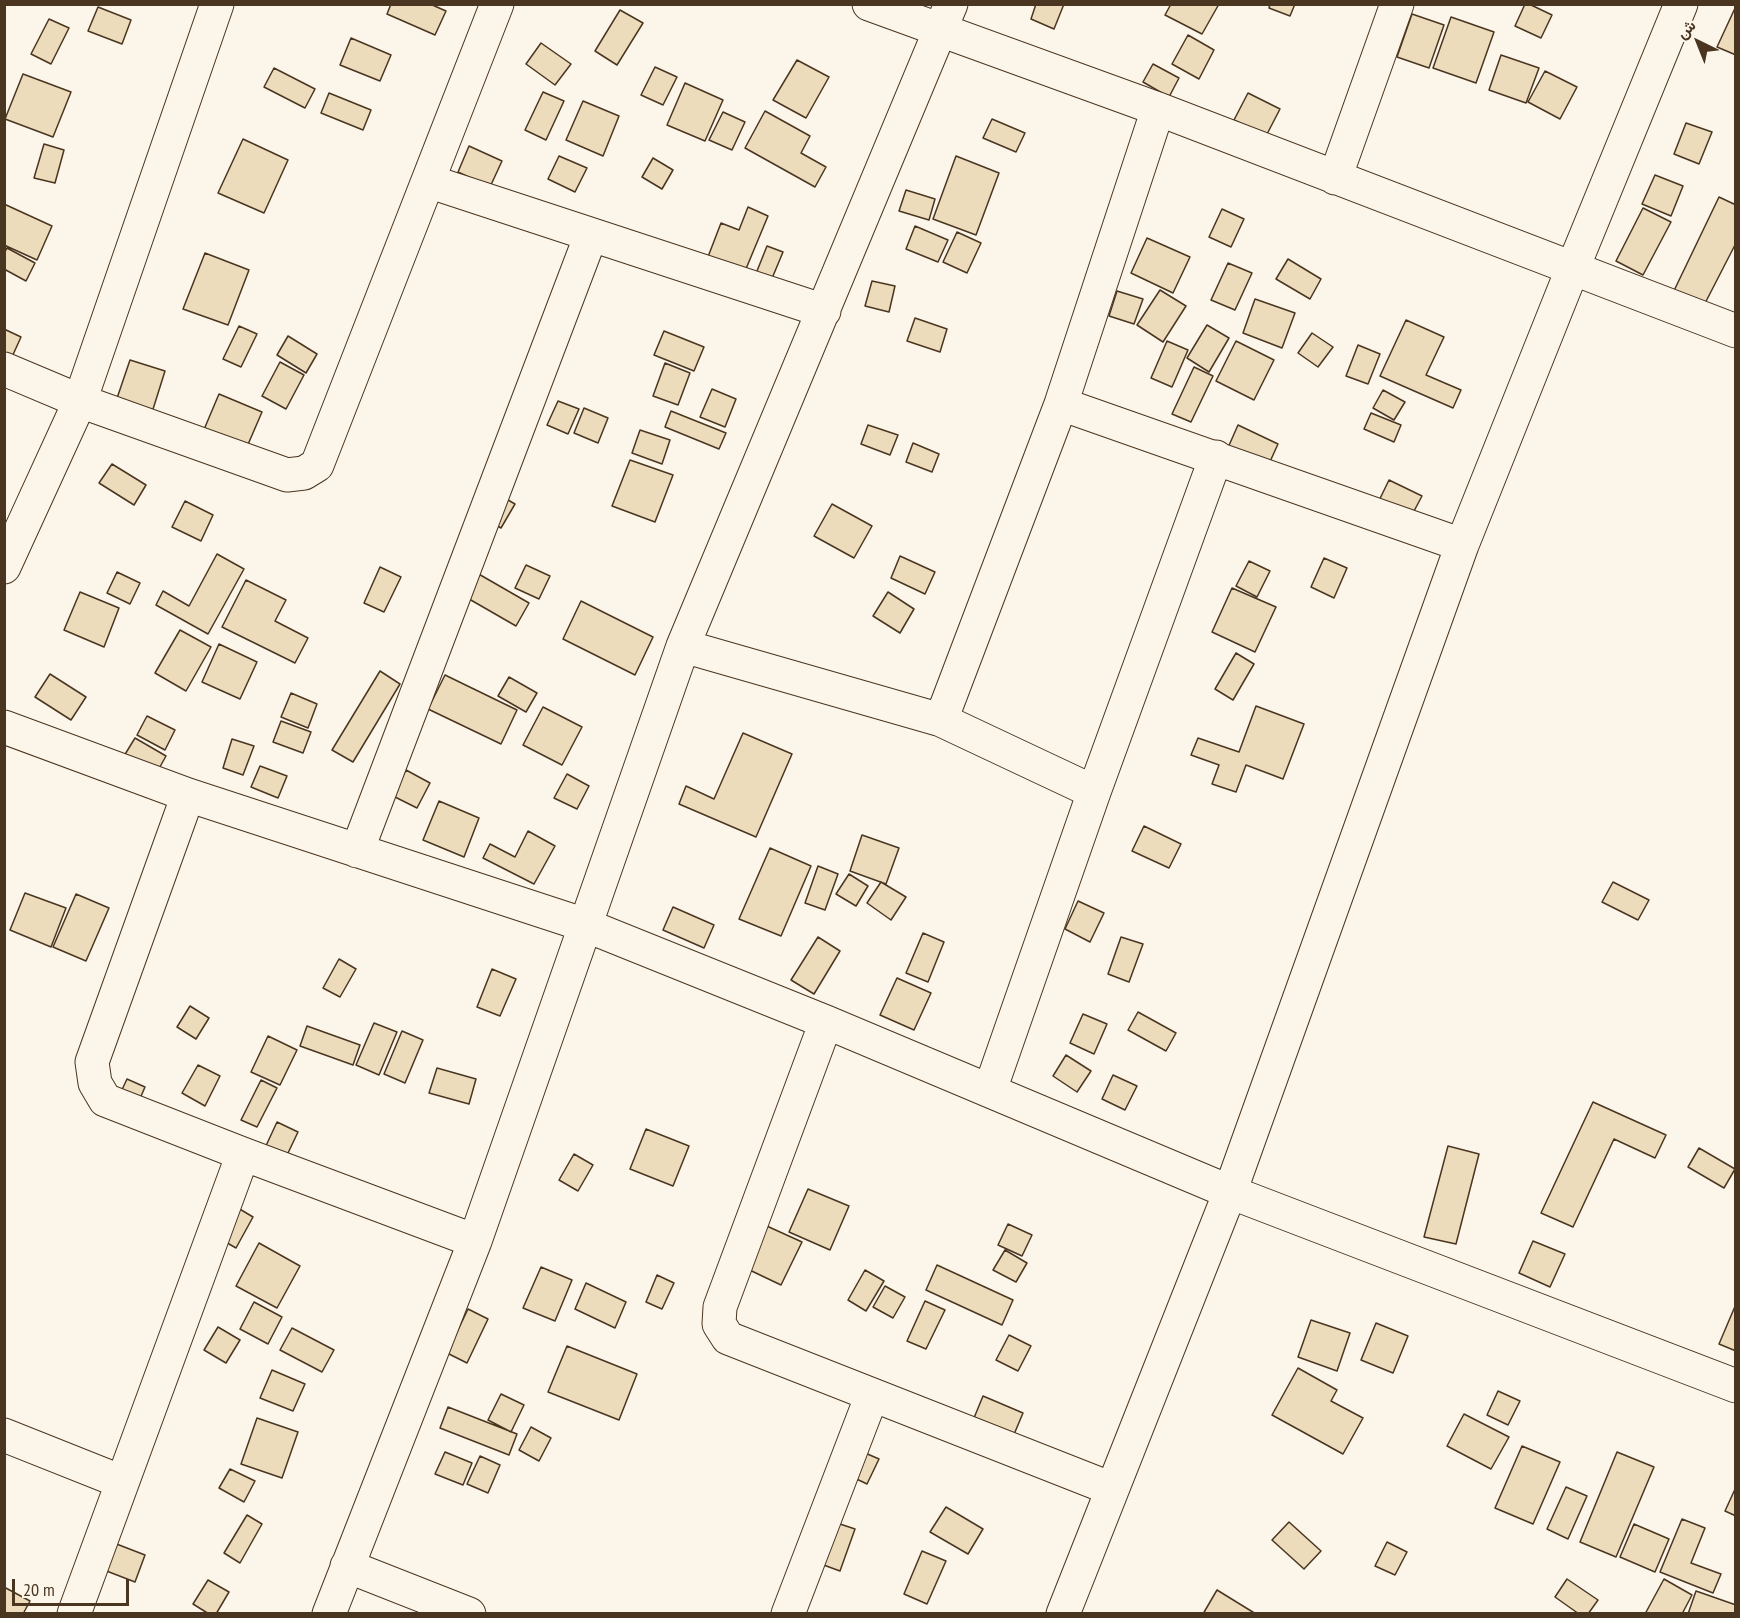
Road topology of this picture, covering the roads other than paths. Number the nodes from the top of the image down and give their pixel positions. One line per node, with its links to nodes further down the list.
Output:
1 (217, 4): 15 (street)
2 (497, 4): 9 (street)
3 (869, 4): 6 (street)
4 (1397, 4): 8 (street)
5 (1681, 4): 11 (street)
6 (946, 18): 7 (street); 12 (street)
7 (1158, 109): 8 (street); 16 (street)
8 (1335, 178): 11 (street)
9 (428, 181): 10 (street); 15 (street)
10 (591, 235): 12 (street); 25 (street)
11 (1572, 270): 13 (street); 18 (street)
12 (824, 311): 20 (street)
13 (1736, 332)
14 (4, 369): 15 (street)
15 (80, 401): 19 (street)
16 (1061, 404): 17 (street); 21 (street)
17 (1215, 458): 18 (street); 23 (street)
18 (1462, 544): 30 (street)
19 (4, 567)
20 (683, 646): 21 (street); 26 (street)
21 (940, 720): 23 (street)
22 (4, 726): 24 (street)
23 (1094, 792): 28 (street)
24 (188, 795): 25 (street); 29 (street)
25 (357, 851): 26 (street)
26 (585, 925): 27 (street); 31 (street)
27 (826, 1022): 28 (street); 33 (street)
28 (990, 1090): 30 (street)
29 (243, 1154): 31 (street); 35 (street)
30 (1230, 1192): 32 (street); 36 (street)
31 (475, 1241): 37 (street)
32 (1736, 1386)
33 (872, 1395): 36 (street); 41 (street)
34 (4, 1436): 35 (street)
35 (122, 1482): 38 (street)
36 (1112, 1489): 42 (street)
37 (347, 1566): 39 (street); 40 (street)
38 (74, 1614)
39 (329, 1614)
40 (469, 1614)
41 (788, 1614)
42 (1063, 1614)

